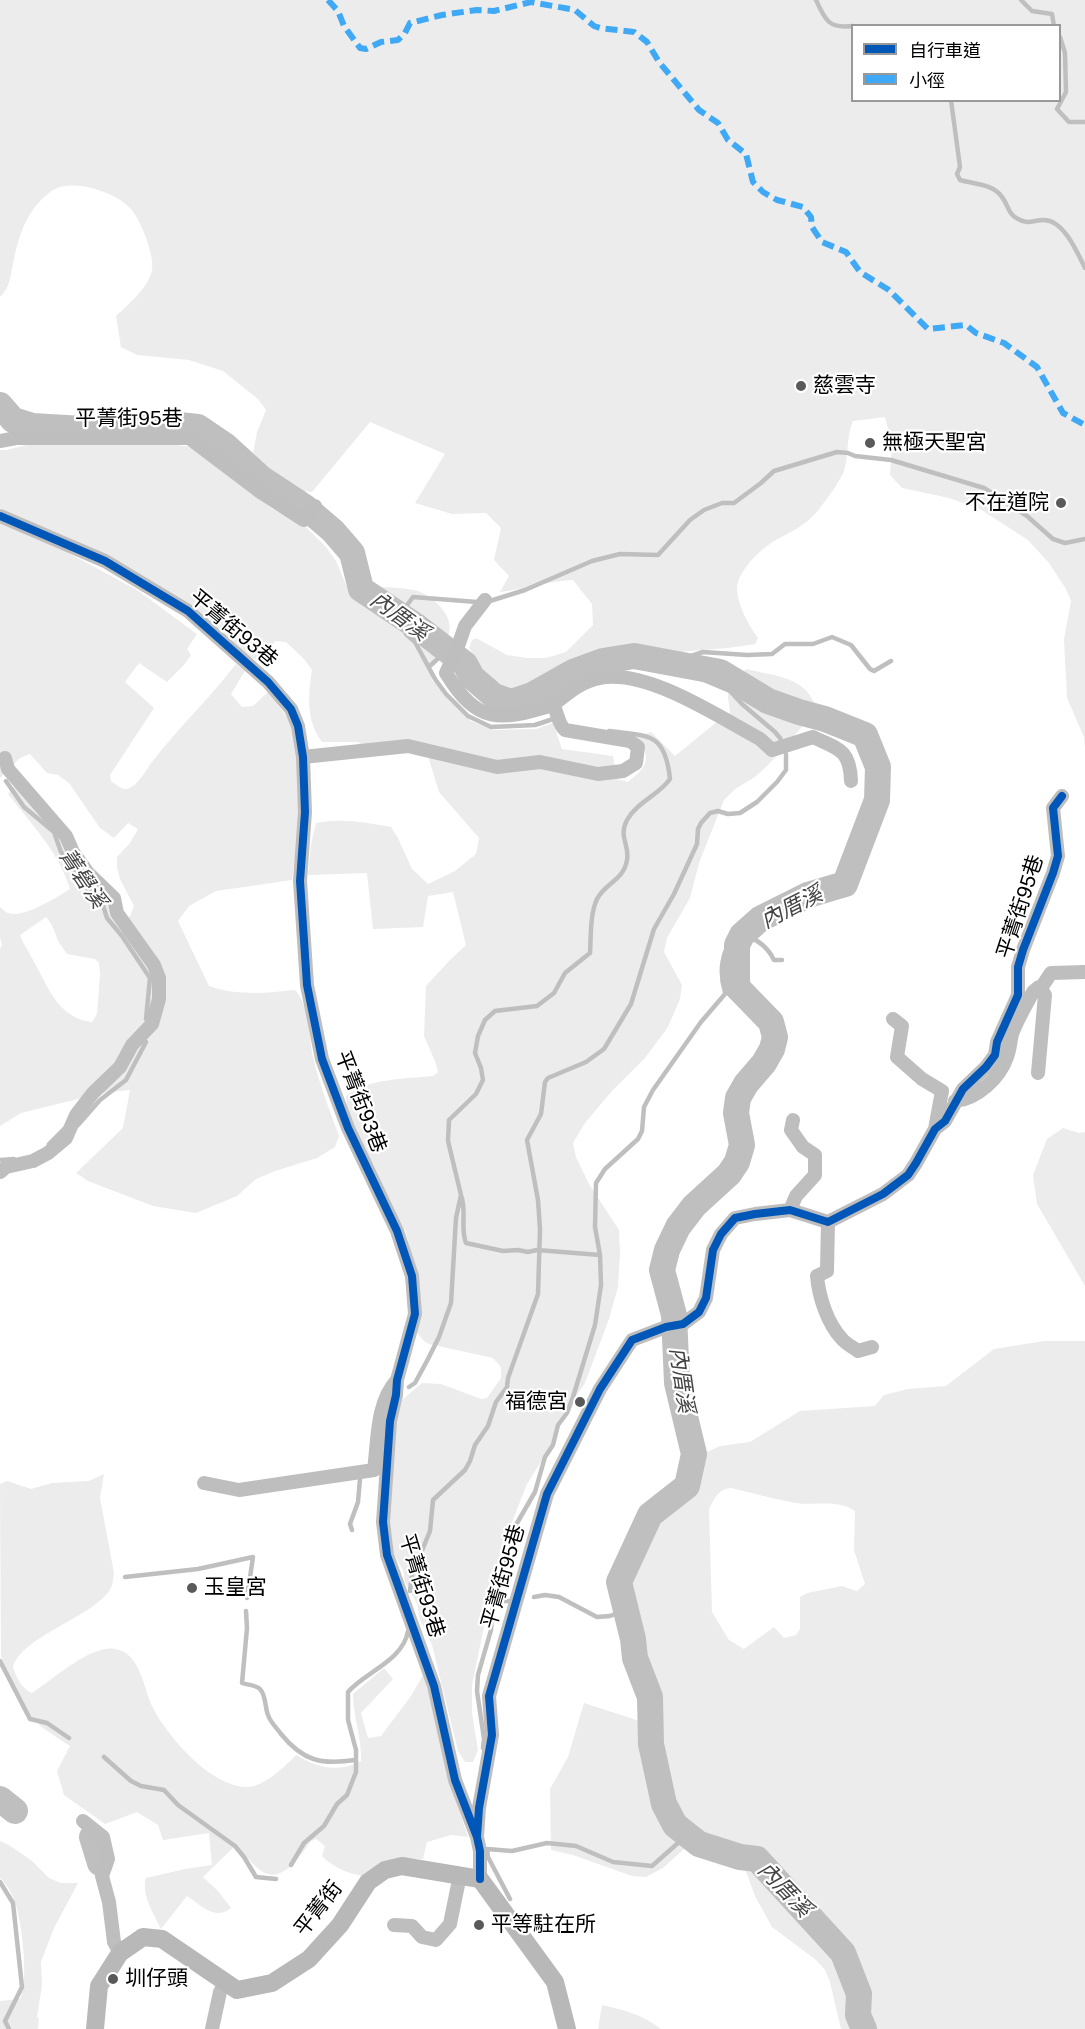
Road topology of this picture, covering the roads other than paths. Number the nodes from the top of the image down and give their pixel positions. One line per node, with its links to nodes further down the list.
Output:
1 (0, 441): 2 (street, 平菁街95巷)
2 (315, 506)
3 (0, 516): 6 (street, 平菁街93巷)
4 (485, 600): 5 (street)
5 (553, 705): 6 (street); 8 (street)
6 (303, 757): 21 (street, 平菁街93巷)
7 (5, 758): 17 (street)
8 (851, 781)
9 (1062, 796): 14 (street, 平菁街95巷)
10 (1085, 972): 11 (street)
11 (1041, 988): 13 (street); 14 (street)
12 (893, 1019): 16 (street)
13 (1038, 1073)
14 (955, 1101): 16 (street, 平菁街95巷)
15 (793, 1120): 18 (street)
16 (935, 1129): 19 (street, 平菁街95巷)
17 (0, 1172)
18 (790, 1210): 19 (street); 24 (street, 平菁街95巷)
19 (828, 1222): 20 (street)
20 (872, 1347)
21 (397, 1380): 22 (street); 24 (street, 平菁街93巷)
22 (204, 1483)
23 (83, 1821): 28 (street)
24 (477, 1837): 26 (street, 平菁街95巷)
25 (460, 1875): 26 (street, 平菁街); 27 (street); 29 (street, 平菁街)
26 (480, 1879): 32 (street)
27 (394, 1925)
28 (120, 1953): 29 (street, 平菁街); 30 (street, 平菁街)
29 (226, 1981): 31 (street)
30 (95, 2029)
31 (212, 2029)
32 (567, 2029)

